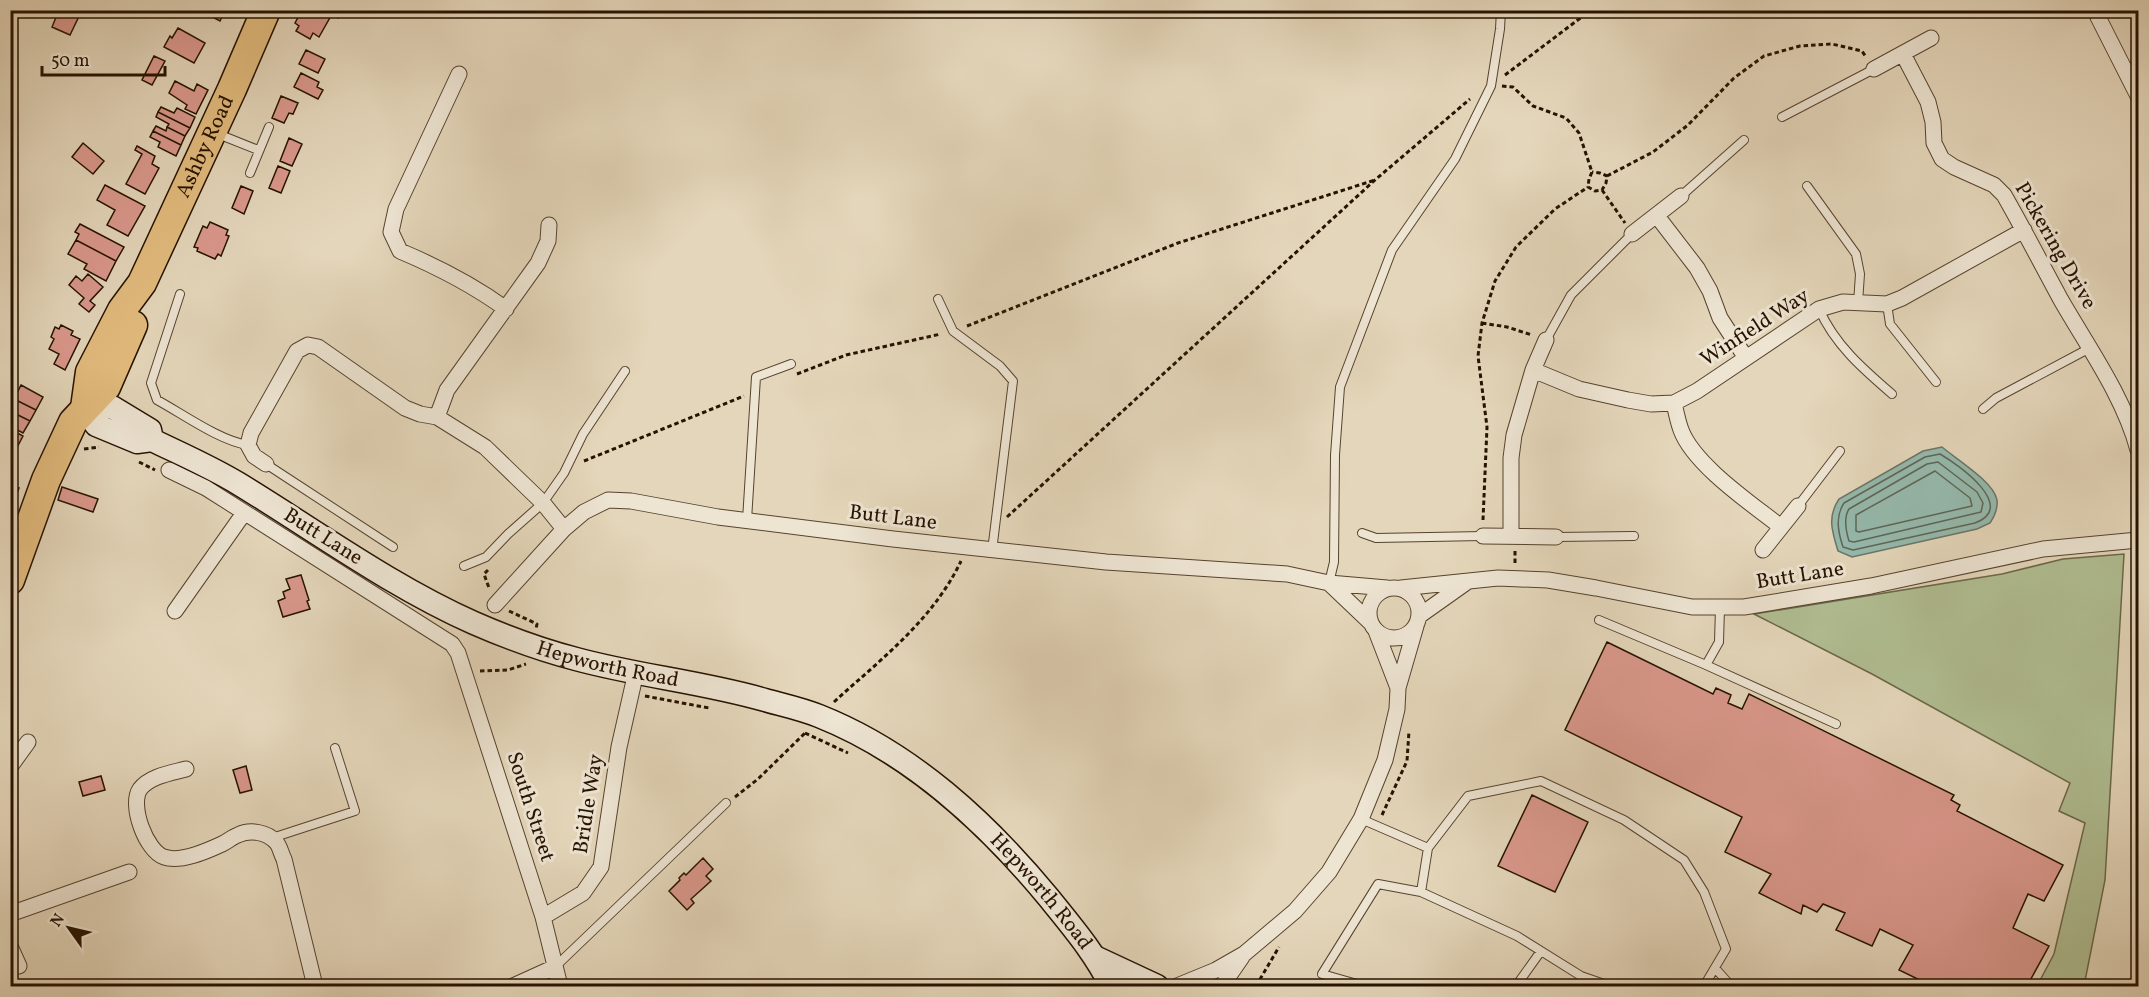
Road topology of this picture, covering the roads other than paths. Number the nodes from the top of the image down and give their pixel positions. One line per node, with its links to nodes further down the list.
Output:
1 (266, 10): 11 (highway, Ashby Road)
2 (1501, 10): 63 (lane)
3 (2098, 17): 8 (street)
4 (1931, 38): 5 (street)
5 (1903, 54): 6 (street); 19 (street, Pickering Drive)
6 (1874, 69): 9 (lane)
7 (459, 74): 25 (street)
8 (2139, 96)
9 (1782, 117)
10 (269, 127): 13 (lane)
11 (212, 132): 13 (lane); 36 (highway, Ashby Road)
12 (1744, 140): 16 (lane)
13 (258, 150): 14 (lane)
14 (250, 173)
15 (1808, 186): 23 (lane)
16 (1681, 196): 17 (street)
17 (1657, 216): 20 (street); 29 (street)
18 (549, 225): 25 (street)
19 (2024, 230): 24 (street, Winfield Way); 28 (street, Pickering Drive)
20 (1632, 234): 27 (lane)
21 (180, 294): 39 (lane)
22 (938, 299): 58 (lane)
23 (1858, 303): 24 (street, Winfield Way); 26 (street, Winfield Way)
24 (1887, 304): 33 (lane)
25 (506, 309): 38 (street)
26 (1819, 309): 29 (street, Winfield Way); 34 (lane)
27 (1546, 340): 31 (street)
28 (2090, 348): 37 (lane); 40 (street, Pickering Drive)
29 (1746, 358): 35 (street, Winfield Way)
30 (791, 364): 47 (lane)
31 (1533, 370): 35 (street, Winfield Way); 53 (street)
32 (625, 371): 44 (lane)
33 (1936, 382)
34 (1892, 394)
35 (1674, 403): 49 (street)
36 (85, 408): 48 (highway); 73 (street, Hepworth Road)
37 (1983, 409)
38 (437, 417): 39 (street); 44 (street)
39 (248, 445): 42 (street)
40 (2139, 450)
41 (1840, 451): 45 (lane)
42 (266, 464): 57 (lane)
43 (169, 470): 46 (street, Butt Lane)
44 (543, 504): 50 (street); 60 (lane)
45 (1798, 506): 49 (street)
46 (244, 513): 67 (street); 71 (street, Butt Lane)
47 (747, 520): 50 (street, Butt Lane); 58 (street, Butt Lane)
48 (19, 527): 61 (highway)
49 (1781, 527): 59 (street)
50 (564, 529): 65 (street, Butt Lane)
51 (1362, 532): 52 (lane)
52 (1483, 536): 53 (street)
53 (1511, 536): 55 (street)
54 (1634, 536): 55 (lane)
55 (1556, 537)
56 (2139, 540): 66 (street, Butt Lane)
57 (393, 547)
58 (992, 550): 63 (street, Butt Lane)
59 (1763, 550)
60 (464, 566)
61 (10, 580)
62 (1467, 582): 64 (street, Butt Lane); 66 (street, Butt Lane); 69 (street, Butt Lane)
63 (1329, 583): 64 (street, Butt Lane); 70 (street)
64 (1394, 588): 69 (street); 70 (street)
65 (495, 605)
66 (1720, 608): 72 (lane)
67 (175, 611)
68 (1599, 620): 72 (lane)
69 (1418, 621): 70 (street); 74 (street)
70 (1374, 627): 74 (street)
71 (452, 644): 87 (street, South Street)
72 (1706, 665): 75 (lane)
73 (636, 672): 87 (street, Bridle Way); 91 (street, Hepworth Road)
74 (1398, 687): 81 (street)
75 (1836, 724)
76 (28, 742): 78 (street)
77 (335, 748): 82 (lane)
78 (10, 767)
79 (186, 769): 82 (street)
80 (726, 803): 93 (lane)
81 (1361, 819): 83 (lane); 90 (street)
82 (271, 838): 95 (street)
83 (1428, 848): 85 (lane); 94 (lane)
84 (129, 872): 86 (street)
85 (1421, 892): 89 (lane); 102 (lane)
86 (10, 914)
87 (543, 917): 93 (street, South Street)
88 (10, 946): 92 (street)
89 (1541, 951): 103 (lane); 104 (lane)
90 (1244, 954): 100 (street); 101 (street)
91 (1096, 958): 98 (street, Hepworth Road); 99 (street, Hepworth Road)
92 (18, 966)
93 (555, 967): 96 (street); 97 (street, South Street)
94 (1715, 968): 105 (lane); 106 (lane)
95 (315, 987)
96 (513, 987)
97 (560, 987)
98 (1111, 987)
99 (1159, 987): 100 (street)
100 (1176, 987)
101 (1222, 987)
102 (1364, 987)
103 (1516, 987)
104 (1610, 987)
105 (1704, 987)
106 (1731, 987)

